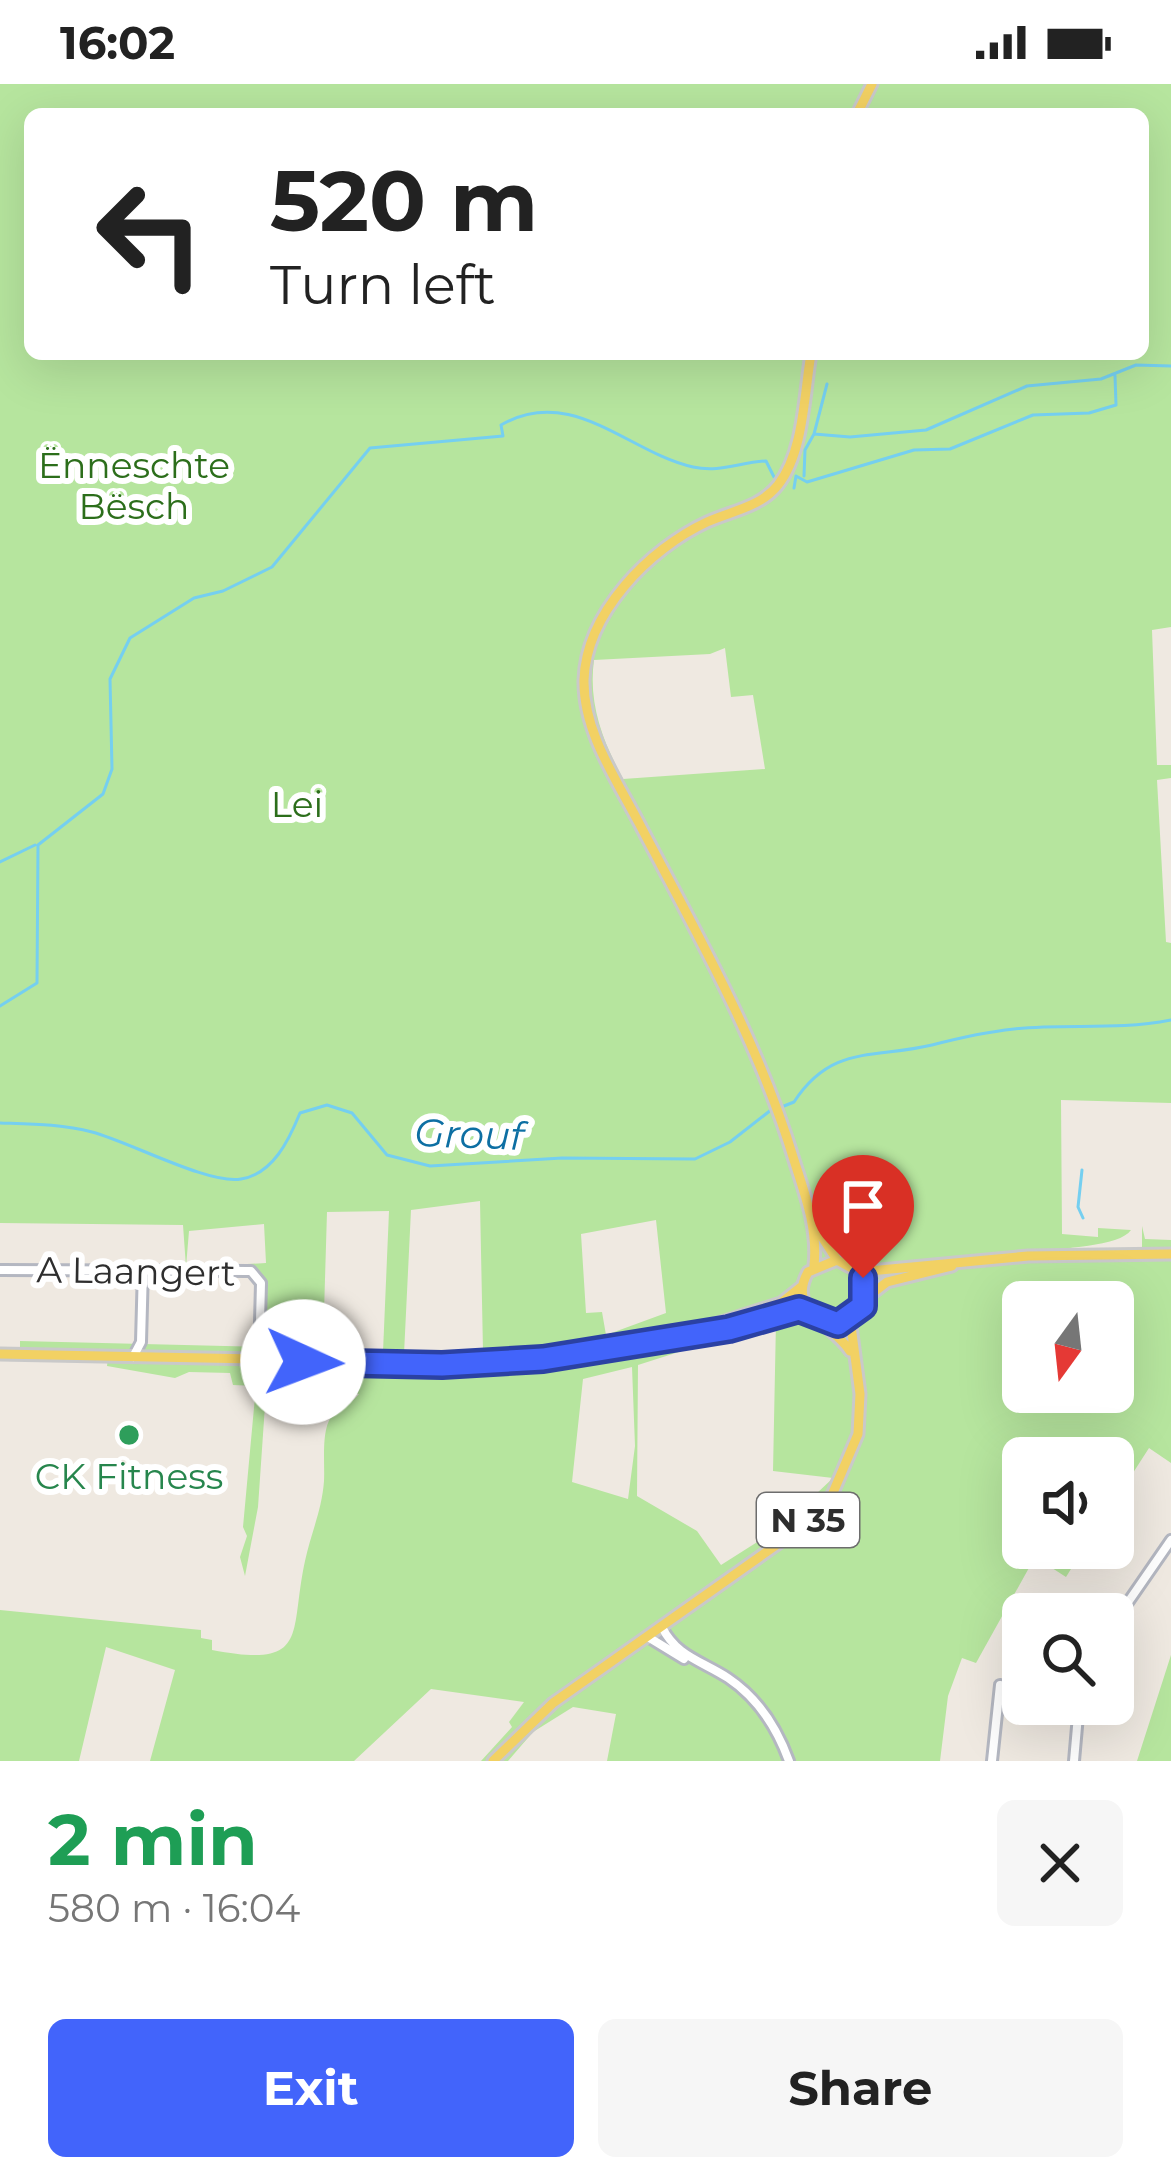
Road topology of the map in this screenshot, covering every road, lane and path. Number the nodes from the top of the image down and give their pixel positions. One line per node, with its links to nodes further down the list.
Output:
1 (810, 360): 2 (main road)
2 (814, 1224): 4 (main road); 6 (main road)
3 (1171, 1254): 5 (main road)
4 (837, 1259): 6 (main road); 9 (main road)
5 (957, 1264): 9 (main road); 11 (main road)
6 (814, 1265): 10 (main road)
7 (143, 1268): 8 (street, A Laangert); 18 (street); 19 (street, A Laangert)
8 (0, 1270)
9 (859, 1272): 11 (main road)
10 (801, 1287): 12 (main road); 15 (main road)
11 (866, 1299): 13 (main road)
12 (807, 1311): 14 (main road); 15 (main road)
13 (853, 1318): 14 (main road); 17 (main road, N 35)
14 (829, 1324): 17 (main road)
15 (667, 1341): 19 (main road)
16 (0, 1354): 18 (main road)
17 (853, 1356): 22 (main road, N 35)
18 (134, 1358): 19 (main road)
19 (260, 1361)
20 (1171, 1540): 21 (street)
21 (1134, 1594)
22 (662, 1627): 23 (main road, N 35); 24 (street)
23 (648, 1636): 24 (street); 27 (main road, N 35)
24 (709, 1666): 28 (street)
25 (1000, 1685): 29 (street)
26 (1077, 1725): 30 (street)
27 (493, 1761)
28 (789, 1761)
29 (992, 1761)
30 (1074, 1761)

